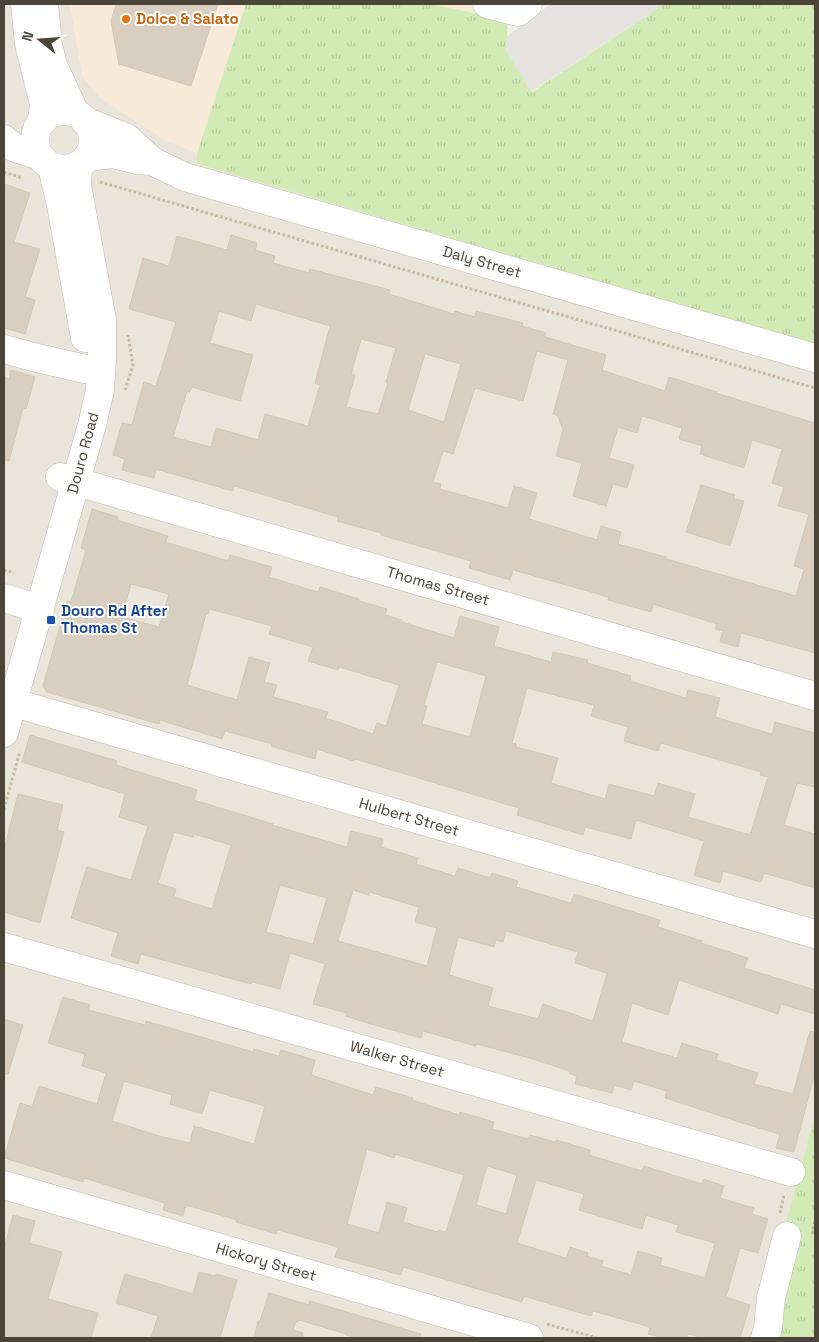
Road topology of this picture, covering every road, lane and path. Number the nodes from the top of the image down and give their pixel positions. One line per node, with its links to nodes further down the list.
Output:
1 (25, 4): 6 (street)
2 (44, 4): 5 (street)
3 (487, 4): 4 (street)
4 (528, 4)
5 (80, 117): 6 (street); 8 (street, Daly Street); 9 (street)
6 (40, 125): 7 (street, Daly Street); 9 (street)
7 (4, 138): 9 (street, Daly Street)
8 (152, 161): 9 (street, Daly Street); 12 (street, Daly Street)
9 (71, 166): 13 (street, Douro Road); 14 (path); 16 (street, Douro Road)
10 (126, 328): 15 (path)
11 (4, 349): 13 (street)
12 (815, 358)
13 (84, 368): 16 (street, Douro Road)
14 (815, 388)
15 (125, 392)
16 (68, 480): 19 (street, Douro Road); 21 (street, Thomas Street)
17 (4, 570): 18 (path)
18 (14, 573)
19 (22, 604): 20 (street, Douro Road); 22 (street, Douro Road)
20 (4, 676)
21 (815, 696)
22 (8, 701): 23 (street, Douro Road); 25 (street, Hulbert Street)
23 (13, 739): 24 (path)
24 (4, 809)
25 (815, 934)
26 (4, 947): 27 (street, Walker Street)
27 (791, 1172)
28 (4, 1186): 30 (street, Hickory Street)
29 (787, 1236): 31 (street)
30 (528, 1338)
31 (765, 1338)

